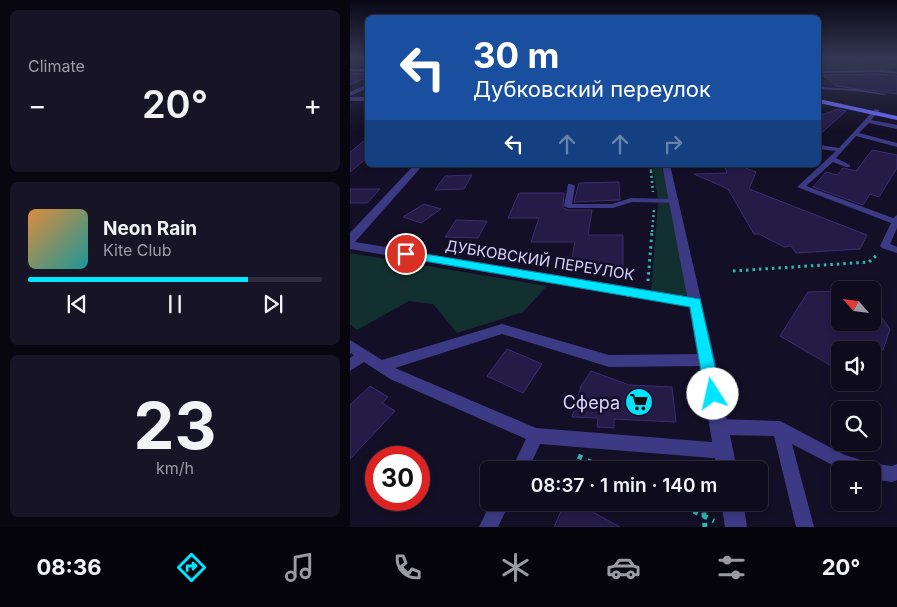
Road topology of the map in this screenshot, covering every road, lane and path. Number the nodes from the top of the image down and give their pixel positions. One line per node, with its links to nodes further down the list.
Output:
1 (365, 87): 3 (street)
2 (821, 88): 4 (lane)
3 (350, 94)
4 (884, 94)
5 (350, 99): 6 (street)
6 (365, 99)
7 (821, 99): 8 (main road)
8 (876, 112): 9 (main road); 10 (lane)
9 (897, 116)
10 (869, 120): 11 (lane); 12 (lane)
11 (897, 127)
12 (856, 134): 13 (lane); 15 (lane)
13 (897, 145)
14 (821, 147): 15 (lane)
15 (840, 150): 16 (lane)
16 (832, 159): 17 (lane); 24 (lane)
17 (848, 166)
18 (416, 167): 25 (street)
19 (650, 167): 22 (path)
20 (666, 167): 23 (street)
21 (571, 186): 22 (lane)
22 (654, 200): 23 (lane); 30 (path)
23 (675, 201): 31 (street)
24 (896, 220): 27 (lane)
25 (350, 240)
26 (350, 245): 30 (street, ДУБКОВСКИЙ ПЕРЕУЛОК)
27 (897, 250)
28 (869, 262): 29 (path)
29 (733, 271)
30 (647, 294): 31 (street, ДУБКОВСКИЙ ПЕРЕУЛОК)
31 (695, 302): 34 (street)
32 (350, 346): 33 (lane)
33 (363, 356): 35 (lane); 36 (lane)
34 (707, 360): 36 (lane); 37 (street)
35 (350, 365)
36 (380, 366): 39 (lane)
37 (720, 427): 38 (lane); 40 (street)
38 (780, 429): 43 (lane); 55 (lane)
39 (536, 436): 40 (lane); 41 (lane)
40 (724, 451): 42 (street)
41 (523, 461)
42 (726, 461)
43 (840, 461)
44 (881, 472): 45 (lane)
45 (897, 472)
46 (496, 511): 52 (lane)
47 (694, 511): 50 (path)
48 (704, 511): 50 (path)
49 (733, 511): 54 (street)
50 (704, 516): 51 (path); 53 (path)
51 (714, 521)
52 (488, 527)
53 (705, 527)
54 (736, 527)
55 (805, 527)

